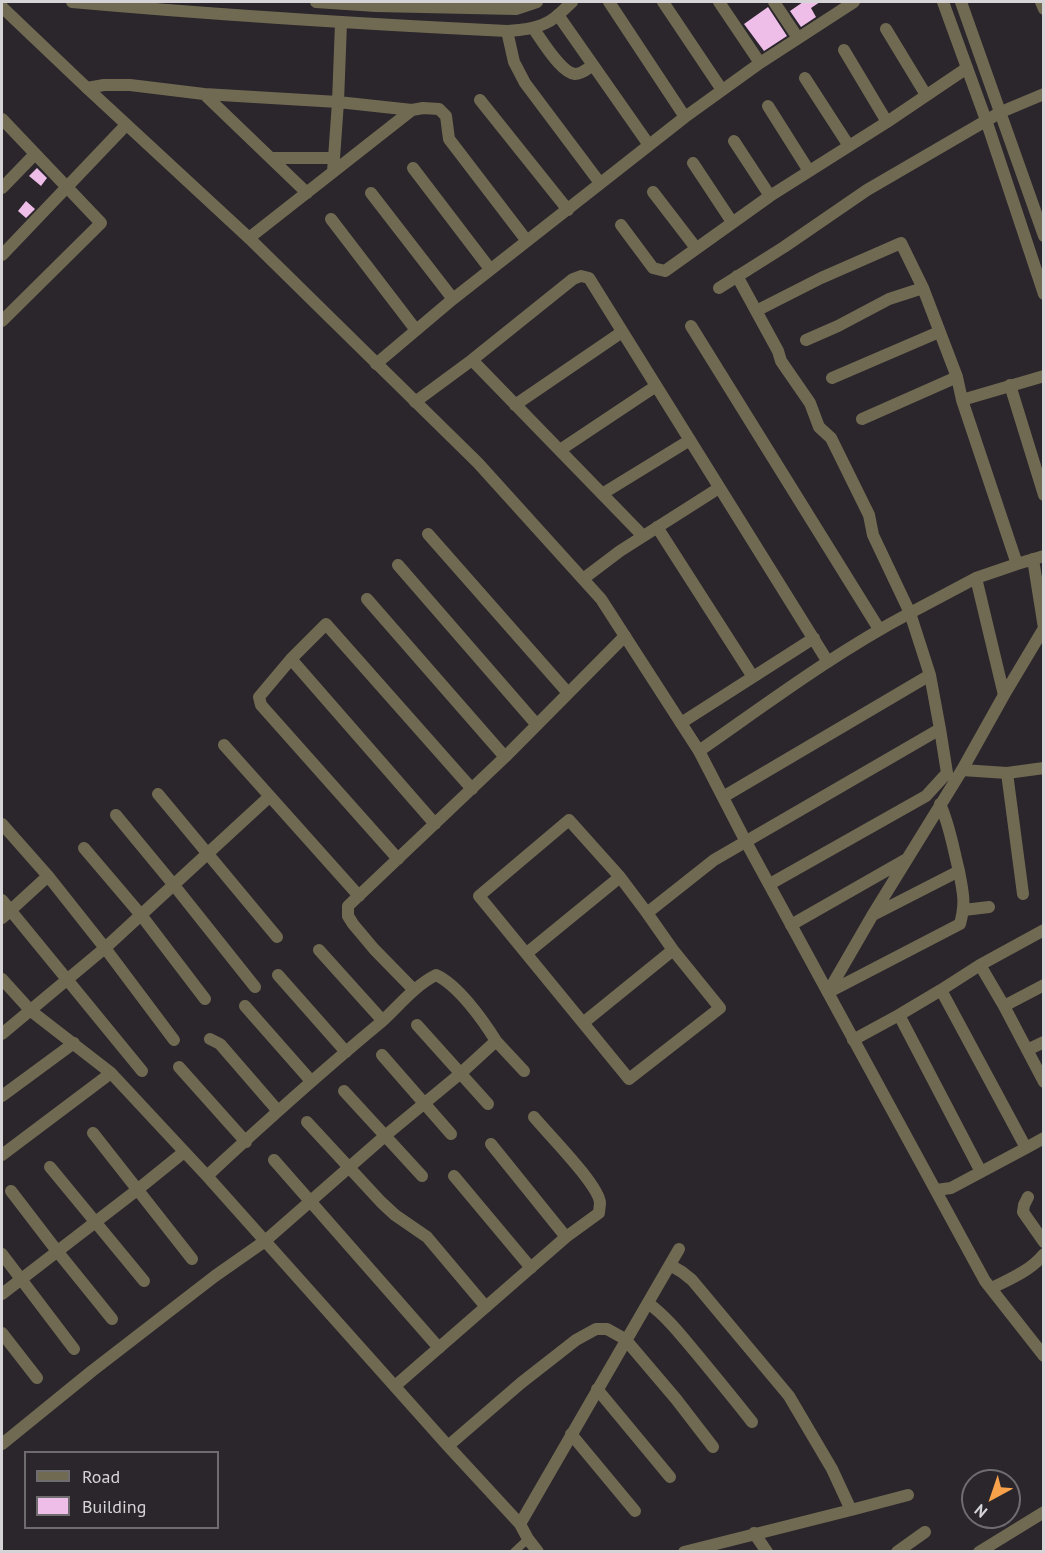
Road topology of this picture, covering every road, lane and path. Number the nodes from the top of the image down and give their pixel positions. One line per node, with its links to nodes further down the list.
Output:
1 (72, 2): 17 (street)
2 (316, 2): 3 (street)
3 (537, 2)
4 (572, 2): 16 (street)
5 (609, 2): 37 (street)
6 (663, 2): 28 (street)
7 (719, 2): 23 (street)
8 (774, 2): 21 (street)
9 (854, 2): 13 (street)
10 (943, 2): 25 (street)
11 (961, 2): 36 (street)
12 (1041, 2): 15 (street)
13 (837, 6): 21 (street)
14 (2, 7): 27 (street)
15 (1044, 9)
16 (558, 15): 18 (street); 24 (street)
17 (341, 23): 20 (street); 33 (street)
18 (533, 28): 20 (street); 24 (street)
19 (886, 29): 31 (street)
20 (507, 32): 52 (street)
21 (798, 38): 23 (street)
22 (844, 50): 40 (street)
23 (760, 63): 28 (street)
24 (593, 65): 43 (street)
25 (968, 68): 31 (street); 39 (street)
26 (805, 78): 44 (street)
27 (87, 88): 29 (street); 41 (street)
28 (722, 90): 37 (street)
29 (204, 94): 33 (street); 46 (street)
30 (1044, 94): 36 (street)
31 (926, 95): 40 (street)
32 (480, 100): 59 (street)
33 (338, 102): 35 (street); 47 (street)
34 (768, 106): 50 (street)
35 (412, 110): 51 (street); 65 (street)
36 (1001, 112): 39 (street); 63 (street)
37 (686, 117): 43 (street)
38 (2, 119): 45 (street)
39 (986, 120): 69 (street); 72 (street)
40 (887, 122): 44 (street)
41 (126, 124): 53 (street); 64 (street)
42 (734, 141): 58 (street)
43 (649, 145): 52 (street)
44 (849, 146): 50 (street)
45 (34, 154): 53 (street); 54 (street)
46 (272, 158): 47 (street); 56 (street)
47 (334, 158): 51 (street)
48 (693, 163): 61 (street)
49 (413, 168): 68 (street)
50 (809, 171): 58 (street)
51 (333, 172): 56 (street)
52 (600, 183): 59 (street)
53 (66, 187): 67 (street); 75 (street)
54 (2, 188)
55 (653, 192): 66 (street)
56 (307, 193): 64 (street)
57 (371, 193): 73 (street)
58 (770, 196): 61 (street)
59 (568, 210): 65 (street)
60 (331, 219): 77 (street)
61 (732, 222): 66 (street)
62 (621, 225): 66 (street)
63 (1044, 236)
64 (249, 238): 82 (street)
65 (527, 241): 68 (street)
66 (696, 249)
67 (2, 255)
68 (490, 269): 73 (street)
69 (737, 276): 70 (street); 74 (street)
70 (719, 288)
71 (923, 288): 74 (street); 79 (street); 80 (street)
72 (1044, 294)
73 (453, 299): 77 (street)
74 (756, 311): 106 (street)
75 (2, 321)
76 (691, 326): 107 (street)
77 (416, 330): 82 (street)
78 (622, 332): 81 (street); 87 (street); 90 (street)
79 (939, 332): 84 (street); 85 (street)
80 (806, 340)
81 (472, 360): 89 (street); 90 (street)
82 (376, 363): 89 (street)
83 (1044, 376): 86 (street)
84 (957, 377): 88 (street); 91 (street)
85 (832, 378)
86 (1010, 385): 88 (street); 96 (street)
87 (656, 386): 92 (street); 93 (street)
88 (962, 400): 101 (street)
89 (415, 402): 104 (street)
90 (515, 405): 93 (street)
91 (862, 419)
92 (690, 440): 94 (street); 95 (street)
93 (560, 450): 95 (street)
94 (720, 488): 97 (street); 109 (street)
95 (602, 494): 99 (street)
96 (1044, 495)
97 (657, 527): 99 (street); 113 (street)
98 (428, 534): 114 (street)
99 (643, 536): 104 (street)
100 (1038, 558): 101 (street); 115 (street)
101 (1017, 564): 103 (street)
102 (398, 565): 117 (street)
103 (976, 578): 106 (street); 115 (street)
104 (583, 579): 108 (street)
105 (367, 599): 121 (street)
106 (910, 613): 107 (street); 112 (street)
107 (879, 629): 111 (street)
108 (626, 636): 114 (street); 116 (street)
109 (814, 638): 111 (street); 113 (street)
110 (291, 659): 125 (street); 132 (street); 136 (street)
111 (828, 662): 120 (street)
112 (930, 675): 118 (street); 128 (street)
113 (753, 677): 116 (street)
114 (568, 693): 117 (street)
115 (1004, 695): 123 (street)
116 (681, 723): 120 (street)
117 (537, 725): 121 (street)
118 (940, 729): 133 (street); 142 (street)
119 (224, 745): 127 (street)
120 (699, 751): 128 (street)
121 (505, 757): 125 (street)
122 (1044, 768): 124 (street)
123 (962, 770): 124 (street); 129 (street)
124 (1007, 773): 143 (street)
125 (472, 789): 132 (street)
126 (158, 794): 135 (street)
127 (269, 796): 135 (street); 144 (street)
128 (723, 797): 133 (street)
129 (940, 804): 137 (street); 138 (street)
130 (116, 815): 141 (street)
131 (2, 824): 139 (street)
132 (435, 824): 136 (street)
133 (746, 842): 142 (street); 148 (street)
134 (84, 848): 149 (street)
135 (208, 853): 141 (street); 153 (street)
136 (398, 859): 144 (street)
137 (907, 859): 150 (street); 151 (street)
138 (959, 871): 147 (street); 150 (street)
139 (48, 876): 146 (street); 154 (street)
140 (620, 877): 148 (street); 157 (street); 157 (street)
141 (173, 884): 149 (street); 163 (street)
142 (770, 884): 151 (street)
143 (1023, 894)
144 (359, 896): 164 (street)
145 (989, 907): 147 (street)
146 (4, 909): 161 (street)
147 (964, 910): 166 (street)
148 (647, 913): 155 (street)
149 (141, 915): 154 (street); 167 (street)
150 (872, 916): 166 (street)
151 (791, 925): 166 (street)
152 (1044, 930): 158 (street)
153 (277, 937)
154 (105, 948): 161 (street); 177 (street)
155 (673, 950): 173 (street); 173 (street)
156 (320, 951): 172 (street)
157 (527, 953): 173 (street)
158 (980, 965): 165 (street); 169 (street)
159 (278, 975): 183 (street)
160 (2, 979): 170 (street)
161 (69, 980): 170 (street); 186 (street)
162 (1044, 985): 169 (street)
163 (255, 987)
164 (414, 990): 172 (street); 179 (street)
165 (940, 990): 171 (street); 205 (street)
166 (828, 992): 178 (street)
167 (205, 999)
168 (245, 1006): 190 (street)
169 (1004, 1006): 182 (street)
170 (31, 1011): 175 (street); 181 (street)
171 (899, 1015): 178 (street); 211 (street)
172 (382, 1020): 183 (street)
173 (583, 1023)
174 (417, 1025): 189 (street)
175 (2, 1034)
176 (210, 1038): 196 (street)
177 (174, 1040)
178 (853, 1040): 216 (street)
179 (496, 1041): 187 (street); 189 (street)
180 (1044, 1042): 182 (street)
181 (74, 1043): 188 (street); 193 (street)
182 (1027, 1050): 191 (street)
183 (346, 1052): 190 (street)
184 (382, 1055): 194 (street)
185 (179, 1067): 203 (street)
186 (142, 1071)
187 (524, 1071)
188 (111, 1073): 206 (street); 207 (street)
189 (461, 1073): 194 (street); 195 (street)
190 (311, 1081): 196 (street)
191 (1044, 1082)
192 (344, 1091): 201 (street)
193 (2, 1096)
194 (424, 1104): 200 (street); 201 (street)
195 (488, 1104)
196 (278, 1111): 203 (street)
197 (534, 1117): 221 (street)
198 (307, 1122): 210 (street)
199 (93, 1133): 215 (street)
200 (451, 1134)
201 (386, 1135): 210 (street); 213 (street)
202 (1044, 1138): 205 (street)
203 (246, 1142): 212 (street)
204 (491, 1144): 221 (street)
205 (1026, 1148): 211 (street)
206 (184, 1152): 212 (street); 215 (street)
207 (2, 1155)
208 (274, 1160): 219 (street)
209 (50, 1167): 220 (street)
210 (350, 1167): 219 (street); 236 (street)
211 (981, 1172): 216 (street)
212 (207, 1176): 222 (street)
213 (422, 1176)
214 (454, 1176): 230 (street)
215 (137, 1190): 220 (street); 228 (street)
216 (936, 1190): 233 (street)
217 (11, 1191): 225 (street)
218 (1028, 1197): 223 (street)
219 (312, 1202): 222 (street); 240 (street)
220 (96, 1222): 225 (street); 232 (street)
221 (566, 1237): 230 (street)
222 (265, 1241): 244 (street); 248 (street)
223 (1044, 1242)
224 (679, 1249): 229 (street)
225 (57, 1251): 231 (street); 237 (street)
226 (2, 1254): 231 (street)
227 (1044, 1254): 233 (street)
228 (192, 1259)
229 (670, 1264): 235 (street); 253 (street)
230 (531, 1268): 236 (street)
231 (21, 1279): 234 (street); 241 (street)
232 (144, 1281)
233 (992, 1288): 242 (street)
234 (2, 1294)
235 (648, 1303): 239 (street); 246 (street)
236 (486, 1307): 240 (street)
237 (112, 1318)
238 (2, 1333): 243 (street)
239 (626, 1339): 245 (street); 249 (street); 250 (street)
240 (439, 1348): 244 (street)
241 (74, 1349)
242 (1044, 1356)
243 (37, 1378)
244 (395, 1386): 249 (street)
245 (597, 1389): 247 (street); 251 (street)
246 (752, 1422)
247 (571, 1434): 254 (street); 256 (street)
248 (2, 1444)
249 (448, 1446): 256 (street)
250 (713, 1447)
251 (670, 1477)
252 (909, 1495): 253 (street)
253 (851, 1510): 258 (street)
254 (635, 1511)
255 (1044, 1512): 265 (street)
256 (519, 1524): 259 (street)
257 (925, 1532): 264 (street)
258 (754, 1533): 262 (street); 263 (street)
259 (528, 1539): 260 (lane); 261 (street)
260 (514, 1551)
261 (538, 1551)
262 (684, 1551)
263 (767, 1551)
264 (897, 1551)
265 (979, 1551)

